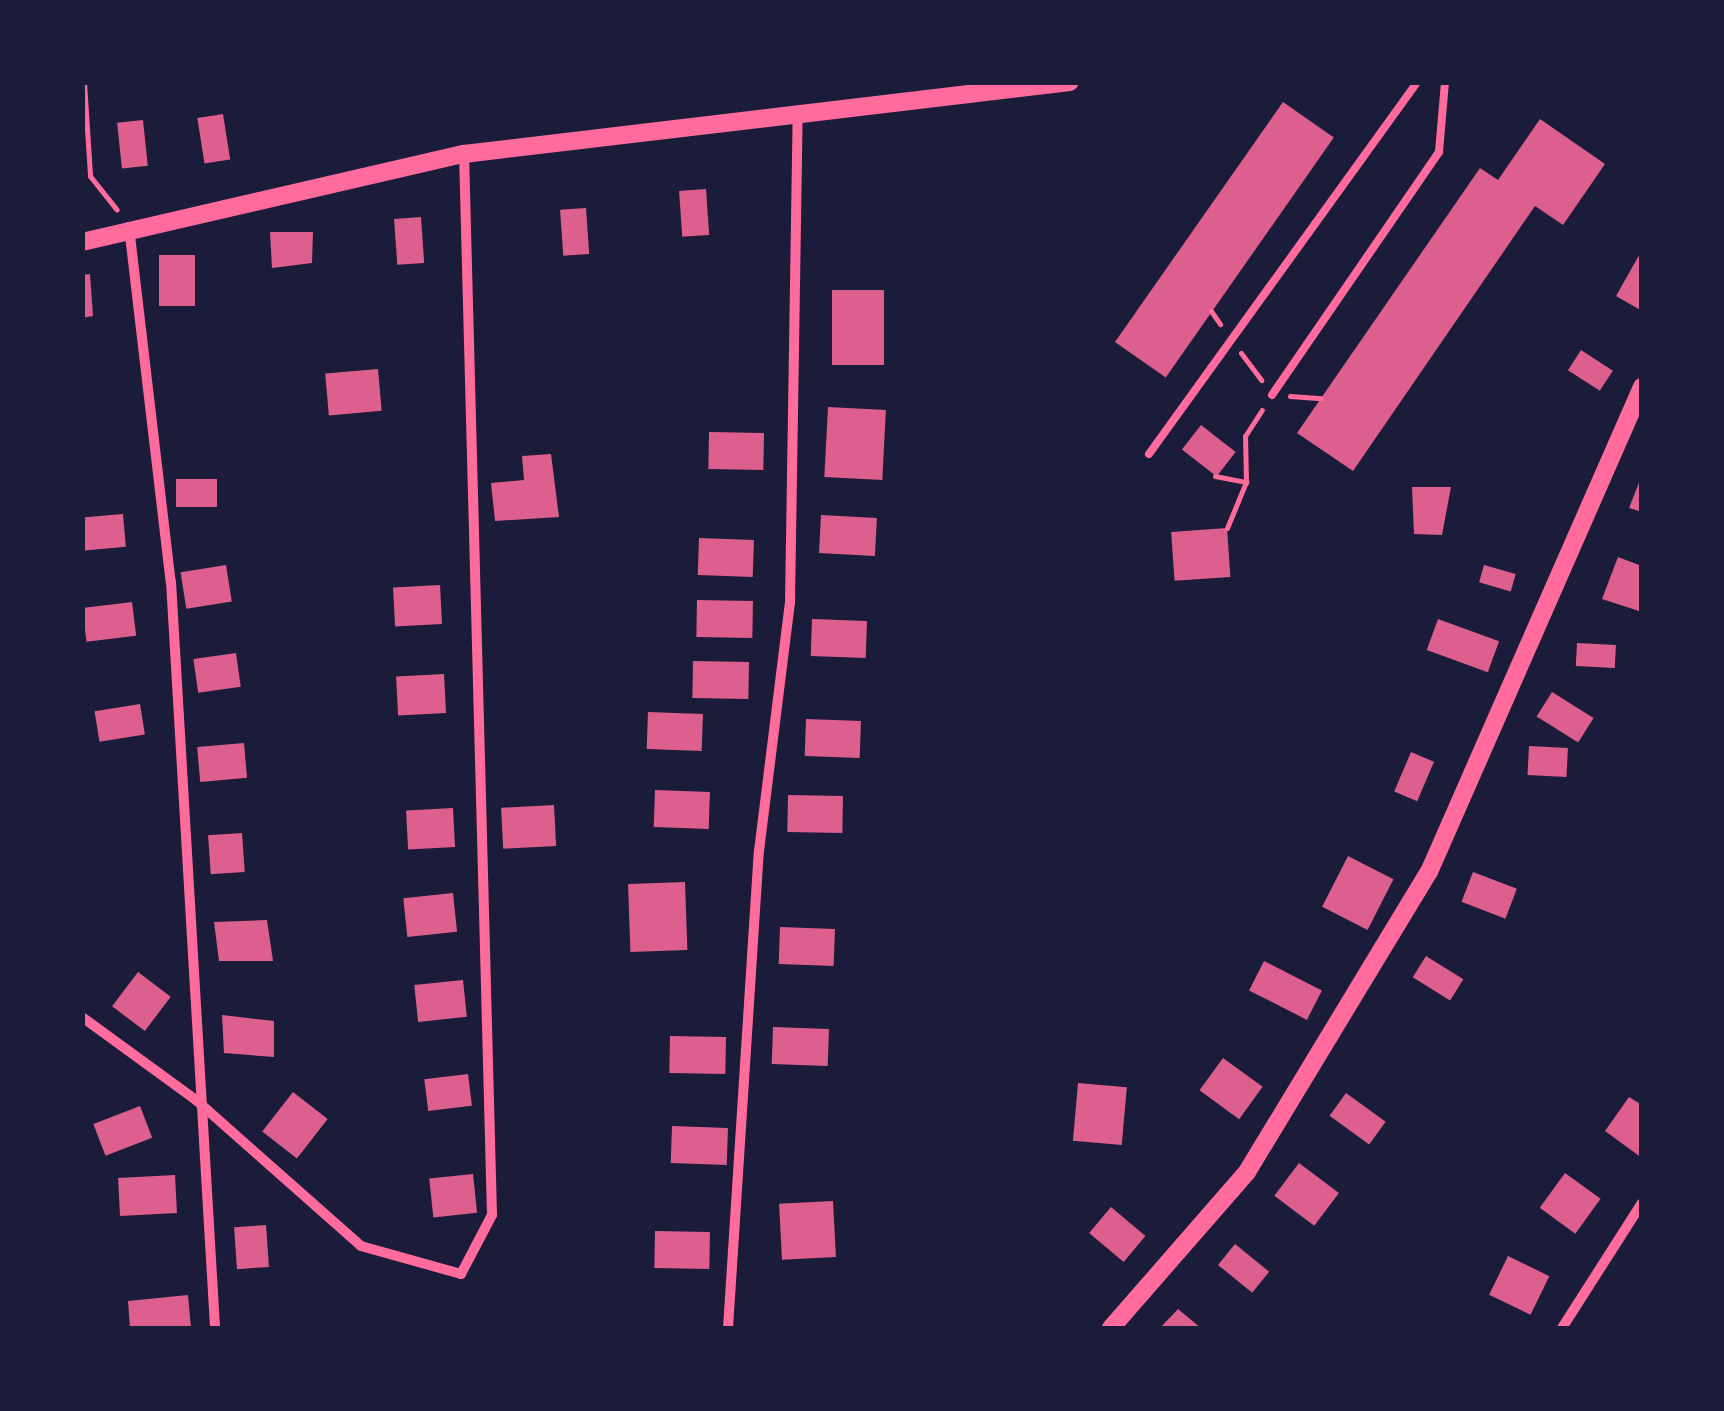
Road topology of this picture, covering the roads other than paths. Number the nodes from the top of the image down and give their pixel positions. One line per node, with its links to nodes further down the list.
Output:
1 (1070, 82): 4 (street)
2 (1417, 82): 10 (lane)
3 (1445, 82): 9 (lane)
4 (798, 114): 5 (street); 15 (street)
5 (464, 154): 6 (street); 12 (street)
6 (129, 226): 7 (street); 12 (street)
7 (82, 242)
8 (1642, 387): 16 (street)
9 (1272, 395)
10 (1148, 454)
11 (82, 1017): 12 (street)
12 (196, 1100): 14 (street)
13 (1642, 1203): 17 (street)
14 (215, 1328)
15 (728, 1328)
16 (1111, 1328)
17 (1562, 1328)

